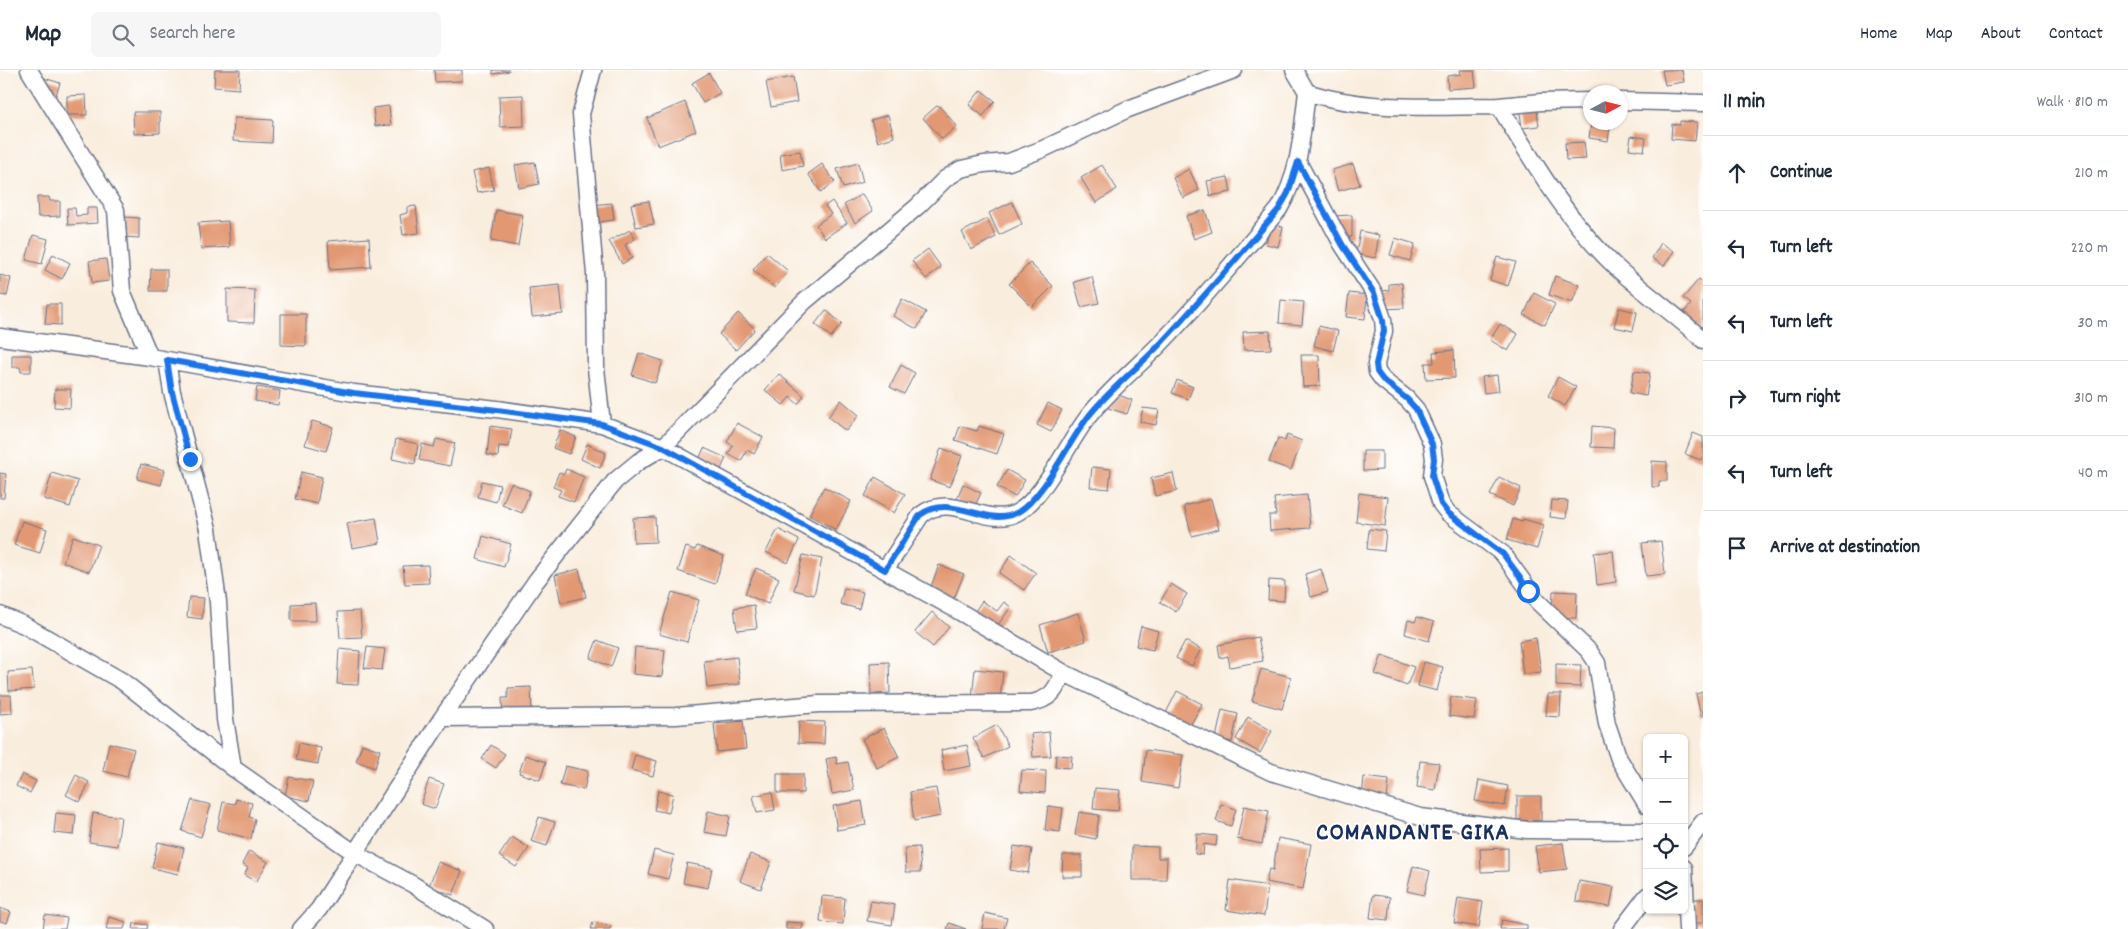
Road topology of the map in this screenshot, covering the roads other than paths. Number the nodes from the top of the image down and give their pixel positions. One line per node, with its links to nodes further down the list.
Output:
1 (29, 70): 13 (street)
2 (593, 70): 15 (street)
3 (1234, 70): 16 (street)
4 (1294, 70): 5 (street)
5 (1307, 92): 9 (street); 10 (street)
6 (1583, 101): 9 (street)
7 (1628, 101): 8 (street)
8 (1703, 103)
9 (1499, 106): 12 (street)
10 (1298, 162): 17 (street); 22 (street)
11 (0, 337): 13 (street)
12 (1703, 340)
13 (150, 357): 14 (street)
14 (167, 360): 15 (street); 21 (street)
15 (602, 424): 16 (street)
16 (663, 447): 17 (street); 20 (street)
17 (885, 570): 19 (street)
18 (0, 615): 21 (street)
19 (1064, 673): 20 (street); 24 (street)
20 (442, 718): 26 (street)
21 (234, 768): 26 (street)
22 (1643, 798)
23 (1696, 825): 25 (street)
24 (1643, 831)
25 (1688, 840)
26 (356, 854): 29 (street); 30 (street)
27 (1684, 869): 32 (street)
28 (1643, 901): 31 (street)
29 (300, 929)
30 (485, 929)
31 (1622, 929)
32 (1687, 929)

